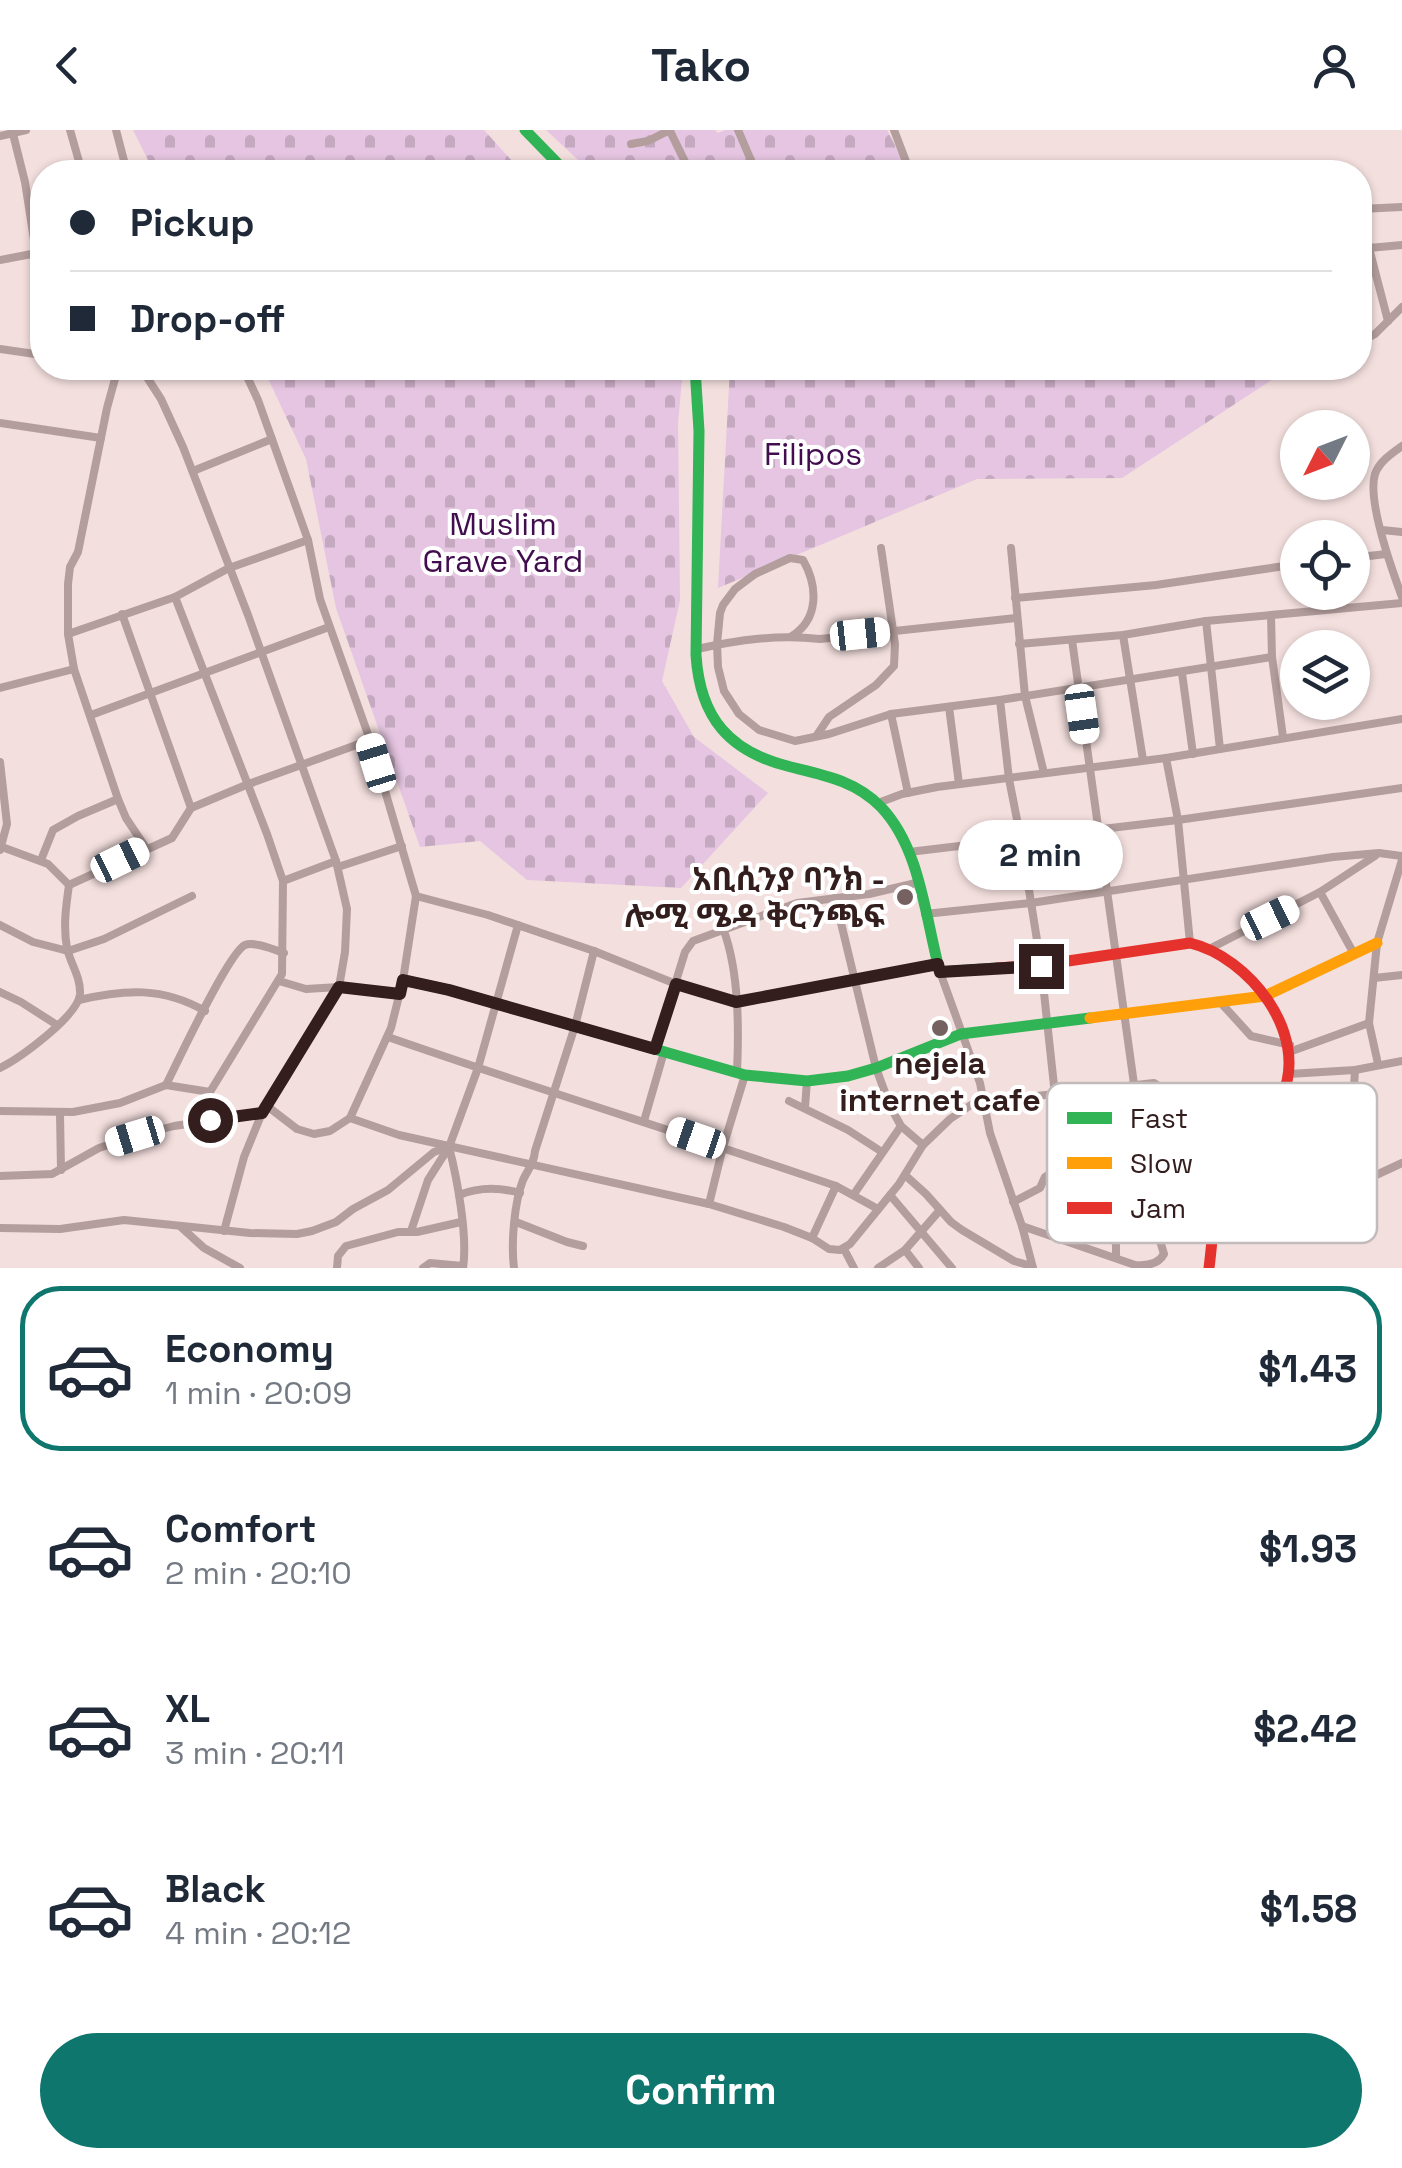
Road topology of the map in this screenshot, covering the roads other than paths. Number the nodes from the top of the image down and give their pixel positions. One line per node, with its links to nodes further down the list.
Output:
1 (26, 130): 8 (street)
2 (70, 130): 11 (street)
3 (116, 130): 12 (street)
4 (524, 130): 13 (street)
5 (670, 130): 10 (street); 14 (street)
6 (738, 130): 15 (street)
7 (894, 130): 16 (street)
8 (12, 132): 9 (street); 19 (street)
9 (0, 136)
10 (632, 144)
11 (79, 160)
12 (124, 160)
13 (554, 160)
14 (684, 160)
15 (751, 160)
16 (905, 160)
17 (1402, 206): 18 (street)
18 (1372, 208)
19 (30, 209)
20 (1402, 244): 21 (street)
21 (1372, 246)
22 (30, 254): 23 (street)
23 (0, 260)
24 (1372, 267): 26 (street)
25 (1402, 307): 26 (street)
26 (1388, 321): 27 (street)
27 (1372, 336)
28 (0, 350): 29 (street)
29 (30, 354)
30 (115, 380): 35 (street)
31 (148, 380): 38 (street)
32 (249, 380): 36 (street)
33 (696, 380): 63 (street)
34 (0, 422): 35 (street)
35 (101, 438): 57 (street)
36 (272, 439): 38 (street); 41 (street)
37 (1402, 446): 39 (street)
38 (193, 471): 47 (street)
39 (1382, 530): 40 (street); 44 (street)
40 (1402, 532)
41 (308, 540): 47 (street); 55 (street)
42 (880, 548): 56 (street)
43 (1011, 548): 49 (street)
44 (1386, 554): 45 (street); 50 (street)
45 (1370, 556)
46 (1280, 567): 49 (street)
47 (229, 568): 48 (street); 64 (street)
48 (175, 596): 51 (street); 68 (street)
49 (1015, 598): 53 (street)
50 (1402, 600): 52 (street)
51 (122, 614): 57 (street); 73 (street)
52 (1271, 615): 54 (street); 65 (street)
53 (1016, 618): 56 (street); 62 (street)
54 (1206, 622): 58 (street); 66 (street)
55 (329, 628): 64 (street); 82 (street)
56 (893, 631): 59 (street); 80 (street)
57 (68, 634): 67 (street)
58 (1124, 635): 60 (street); 70 (street)
59 (792, 636): 61 (street); 61 (street)
60 (1072, 640): 62 (street); 71 (street)
61 (718, 644): 63 (street); 80 (street)
62 (1019, 644): 74 (street)
63 (697, 649): 97 (street)
64 (261, 652): 68 (street); 88 (street)
65 (1272, 657): 66 (street); 81 (street)
66 (1210, 667): 69 (street); 83 (street)
67 (74, 669): 72 (street); 78 (street)
68 (205, 672): 73 (street); 92 (street)
69 (1182, 673): 70 (street); 84 (street)
70 (1131, 679): 71 (street); 86 (street)
71 (1078, 687): 74 (street); 89 (street)
72 (0, 688)
73 (150, 694): 78 (street); 98 (street)
74 (1025, 696): 75 (street); 90 (street)
75 (1000, 700): 76 (street); 91 (street)
76 (950, 707): 77 (street); 93 (street)
77 (890, 714): 80 (street); 95 (street)
78 (91, 715): 96 (street)
79 (1402, 719): 81 (street)
80 (817, 735)
81 (1283, 737): 83 (street)
82 (370, 740): 88 (street); 102 (street)
83 (1220, 748): 84 (street)
84 (1193, 754): 85 (street)
85 (1166, 758): 86 (street); 99 (street)
86 (1142, 760): 89 (street)
87 (0, 762): 103 (street)
88 (301, 764): 92 (street); 109 (street)
89 (1090, 769): 90 (street); 100 (street)
90 (1044, 773): 91 (street)
91 (1009, 779): 93 (street); 101 (street)
92 (246, 784): 98 (street); 110 (street)
93 (959, 784): 95 (street)
94 (1402, 788): 99 (street)
95 (908, 793): 97 (street)
96 (118, 799): 104 (street); 108 (street)
97 (878, 803): 105 (street)
98 (192, 808): 104 (street)
99 (1178, 820): 100 (street); 111 (street)
100 (1099, 830): 101 (street); 114 (street)
101 (1021, 840): 105 (street); 121 (street)
102 (402, 846): 109 (street); 118 (street)
103 (1, 848): 108 (street)
104 (146, 848): 113 (street)
105 (909, 852): 112 (street)
106 (1379, 853): 107 (street); 111 (street); 115 (street)
107 (1402, 858): 116 (street)
108 (40, 860): 113 (street)
109 (337, 864): 110 (street); 142 (street)
110 (282, 881): 131 (street)
111 (1183, 881): 114 (street); 127 (street)
112 (916, 883): 119 (street); 122 (street)
113 (69, 885): 129 (street)
114 (1106, 892): 121 (street); 132 (street)
115 (1320, 892): 128 (street); 133 (street)
116 (1391, 895): 120 (street); 126 (street)
117 (192, 896): 129 (street)
118 (416, 896): 123 (street); 139 (street)
119 (835, 898): 125 (street); 140 (street)
120 (1402, 898)
121 (1031, 903): 122 (street); 134 (street)
122 (925, 914): 135 (street)
123 (518, 925): 130 (street); 149 (street)
124 (0, 926): 129 (street)
125 (724, 930): 141 (street); 147 (street)
126 (1377, 943): 133 (street); 137 (street)
127 (1190, 944): 128 (street); 132 (street)
128 (1211, 948): 145 (street)
129 (68, 951): 146 (street)
130 (594, 951): 141 (street); 155 (street)
131 (284, 953): 138 (street); 150 (street)
132 (1115, 954): 134 (street); 151 (street)
133 (1354, 954): 145 (street)
134 (1041, 966): 135 (street); 153 (street)
135 (939, 968): 140 (street); 156 (street)
136 (1402, 975): 137 (street)
137 (1374, 978): 152 (street)
138 (279, 980): 142 (street); 174 (street)
139 (403, 980): 144 (street); 149 (street)
140 (855, 981): 147 (street); 164 (street)
141 (676, 984): 147 (street); 159 (street)
142 (339, 987): 144 (street); 180 (street)
143 (0, 992): 154 (street)
144 (400, 994): 157 (street)
145 (1265, 996): 148 (street); 158 (street)
146 (79, 1000): 150 (street); 154 (street)
147 (736, 1002): 166 (street)
148 (1222, 1003): 151 (street); 158 (street)
149 (496, 1004): 155 (street); 163 (street)
150 (204, 1011): 173 (street)
151 (1124, 1015): 153 (street); 170 (street)
152 (1369, 1023): 158 (street); 161 (street)
153 (1046, 1024): 156 (street); 169 (street)
154 (57, 1025): 162 (street)
155 (575, 1026): 159 (street); 175 (street)
156 (961, 1034): 164 (street); 178 (street)
157 (388, 1037): 163 (street); 183 (street)
158 (1290, 1048): 167 (street)
159 (660, 1051): 166 (street); 185 (street)
160 (1402, 1061): 161 (street)
161 (1378, 1064): 165 (street)
162 (0, 1068)
163 (478, 1068): 175 (street); 187 (street)
164 (876, 1068): 168 (street); 186 (street)
165 (1355, 1070): 167 (street); 172 (street)
166 (741, 1074): 168 (street); 189 (street)
167 (1289, 1074): 171 (street)
168 (807, 1081): 179 (street)
169 (1053, 1083)
170 (1134, 1083)
171 (1287, 1083)
172 (1354, 1083)
173 (166, 1084): 174 (street); 182 (street)
174 (210, 1092): 184 (street)
175 (553, 1094): 185 (street); 192 (street)
176 (1047, 1096): 178 (street)
177 (789, 1101): 179 (street)
178 (984, 1102): 188 (street); 203 (street)
179 (805, 1107): 190 (street)
180 (265, 1110): 183 (street); 184 (street); 212 (street)
181 (0, 1112): 182 (street)
182 (60, 1114): 193 (street)
183 (350, 1118): 187 (street)
184 (210, 1120): 193 (street)
185 (644, 1121): 189 (street)
186 (901, 1126): 188 (street); 190 (street)
187 (448, 1146): 192 (street); 201 (street); 212 (street); 213 (street)
188 (923, 1146): 196 (street)
189 (723, 1147): 198 (street); 204 (street)
190 (882, 1152): 200 (street)
191 (1402, 1164): 194 (street)
192 (534, 1165): 199 (street); 204 (street)
193 (61, 1170): 195 (street)
194 (1377, 1175)
195 (0, 1176)
196 (904, 1176): 202 (street); 206 (street)
197 (1047, 1176): 203 (street)
198 (836, 1186): 200 (street); 216 (street)
199 (520, 1194): 201 (street); 208 (street)
200 (854, 1194): 205 (street)
201 (459, 1195): 207 (street)
202 (890, 1195): 205 (street); 214 (street)
203 (1014, 1202): 209 (street)
204 (709, 1204): 216 (street)
205 (878, 1209): 222 (street)
206 (940, 1210): 214 (street); 226 (street)
207 (461, 1222): 213 (street); 225 (street)
208 (516, 1222): 221 (street); 230 (street)
209 (1022, 1226): 215 (street); 226 (street)
210 (181, 1227): 211 (street); 212 (street); 227 (street)
211 (0, 1228)
212 (224, 1231)
213 (411, 1231): 228 (street)
214 (922, 1233): 223 (street); 234 (street)
215 (1047, 1235)
216 (812, 1238): 222 (street)
217 (1072, 1243): 224 (street)
218 (1115, 1243): 224 (street)
219 (1161, 1243): 224 (street)
220 (1212, 1243): 235 (street)
221 (583, 1246)
222 (844, 1249): 231 (street)
223 (906, 1250): 232 (street); 233 (street)
224 (1116, 1258)
225 (463, 1267): 229 (street)
226 (1032, 1267)
227 (240, 1268)
228 (337, 1268)
229 (424, 1268)
230 (514, 1268)
231 (854, 1268)
232 (878, 1268)
233 (919, 1268)
234 (952, 1268)
235 (1209, 1268)

